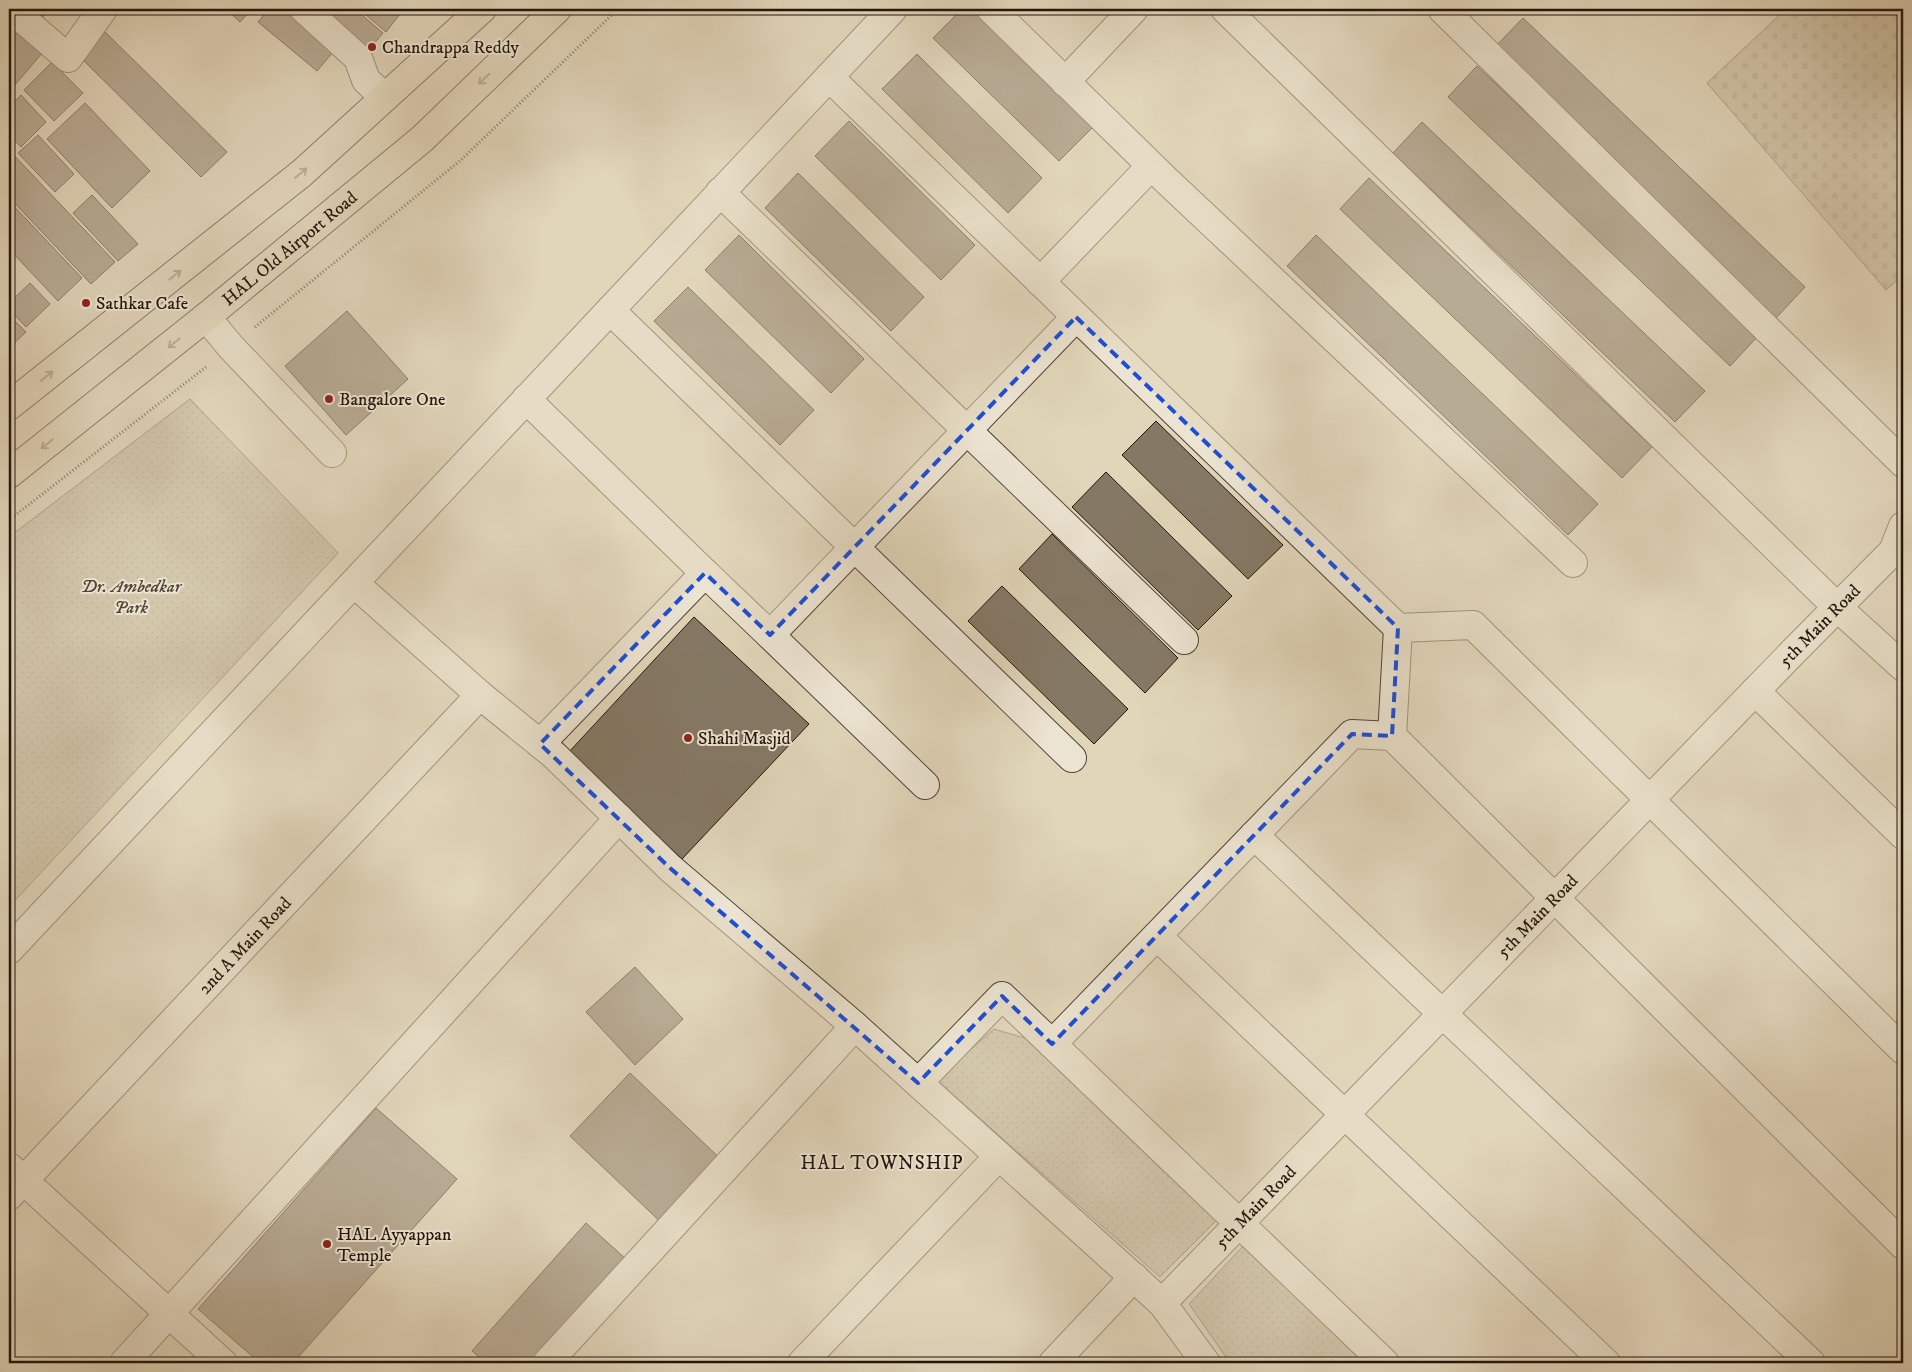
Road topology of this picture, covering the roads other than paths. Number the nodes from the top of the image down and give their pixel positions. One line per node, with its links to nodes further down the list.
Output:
1 (11, 9): 2 (street)
2 (103, 9)
3 (304, 9): 13 (street)
4 (482, 9): 13 (main road)
5 (557, 9): 18 (main road, HAL Old Airport Road, one-way to 18)
6 (893, 9): 11 (street)
7 (990, 9): 12 (street)
8 (1134, 9): 12 (street)
9 (1225, 9): 31 (street)
10 (1442, 9): 24 (street)
11 (829, 77): 15 (street); 16 (street)
12 (1066, 82): 14 (street)
13 (384, 98): 21 (main road, one-way to 13)
14 (1151, 166): 16 (street); 28 (street)
15 (720, 192): 17 (street); 22 (street)
16 (1040, 282): 19 (street)
17 (610, 310): 20 (street); 27 (street)
18 (206, 317): 23 (street); 25 (main road, HAL Old Airport Road, one-way to 25)
19 (1076, 317): 22 (street); 32 (street)
20 (526, 399): 29 (street); 30 (street)
21 (9, 406)
22 (967, 431): 27 (street); 34 (street)
23 (332, 453)
24 (1903, 463)
25 (9, 474)
26 (1903, 526): 31 (street, 5th Main Road)
27 (855, 548): 33 (street); 40 (street)
28 (1573, 563)
29 (705, 573): 33 (street); 39 (street)
30 (354, 582): 37 (street); 48 (street)
31 (1837, 607): 35 (street); 36 (street, 5th Main Road)
32 (1398, 628): 38 (street); 42 (street)
33 (770, 635): 41 (street)
34 (1184, 640)
35 (1903, 667)
36 (1755, 691): 42 (street, 5th Main Road); 44 (street)
37 (480, 695): 39 (street); 56 (street, 2nd A Main Road)
38 (1392, 736): 45 (street); 46 (street)
39 (540, 744): 43 (street)
40 (1072, 758)
41 (925, 785)
42 (1650, 799): 46 (street, 5th Main Road); 52 (street)
43 (619, 818): 50 (street); 61 (street)
44 (1903, 835)
45 (1254, 836): 47 (street); 49 (street)
46 (1555, 898): 49 (street, 5th Main Road); 58 (street)
47 (1157, 936): 51 (street); 54 (street)
48 (9, 950)
49 (1442, 1014): 54 (street, 5th Main Road); 70 (street)
50 (855, 1026): 53 (street); 64 (street)
51 (1052, 1044): 53 (street); 57 (street)
52 (1903, 1050)
53 (918, 1083): 55 (street)
54 (1344, 1114): 57 (street, 5th Main Road); 69 (street)
55 (999, 1156): 59 (street); 65 (street)
56 (14, 1181): 61 (street)
57 (1239, 1223): 60 (street, 5th Main Road); 68 (street)
58 (1903, 1245)
59 (1134, 1277): 60 (street); 66 (street)
60 (1162, 1303): 67 (street)
61 (169, 1314): 62 (street); 63 (street)
62 (124, 1363)
63 (223, 1363)
64 (547, 1363)
65 (802, 1363)
66 (1052, 1363)
67 (1206, 1363)
68 (1384, 1363)
69 (1606, 1363)
70 (1811, 1363)

